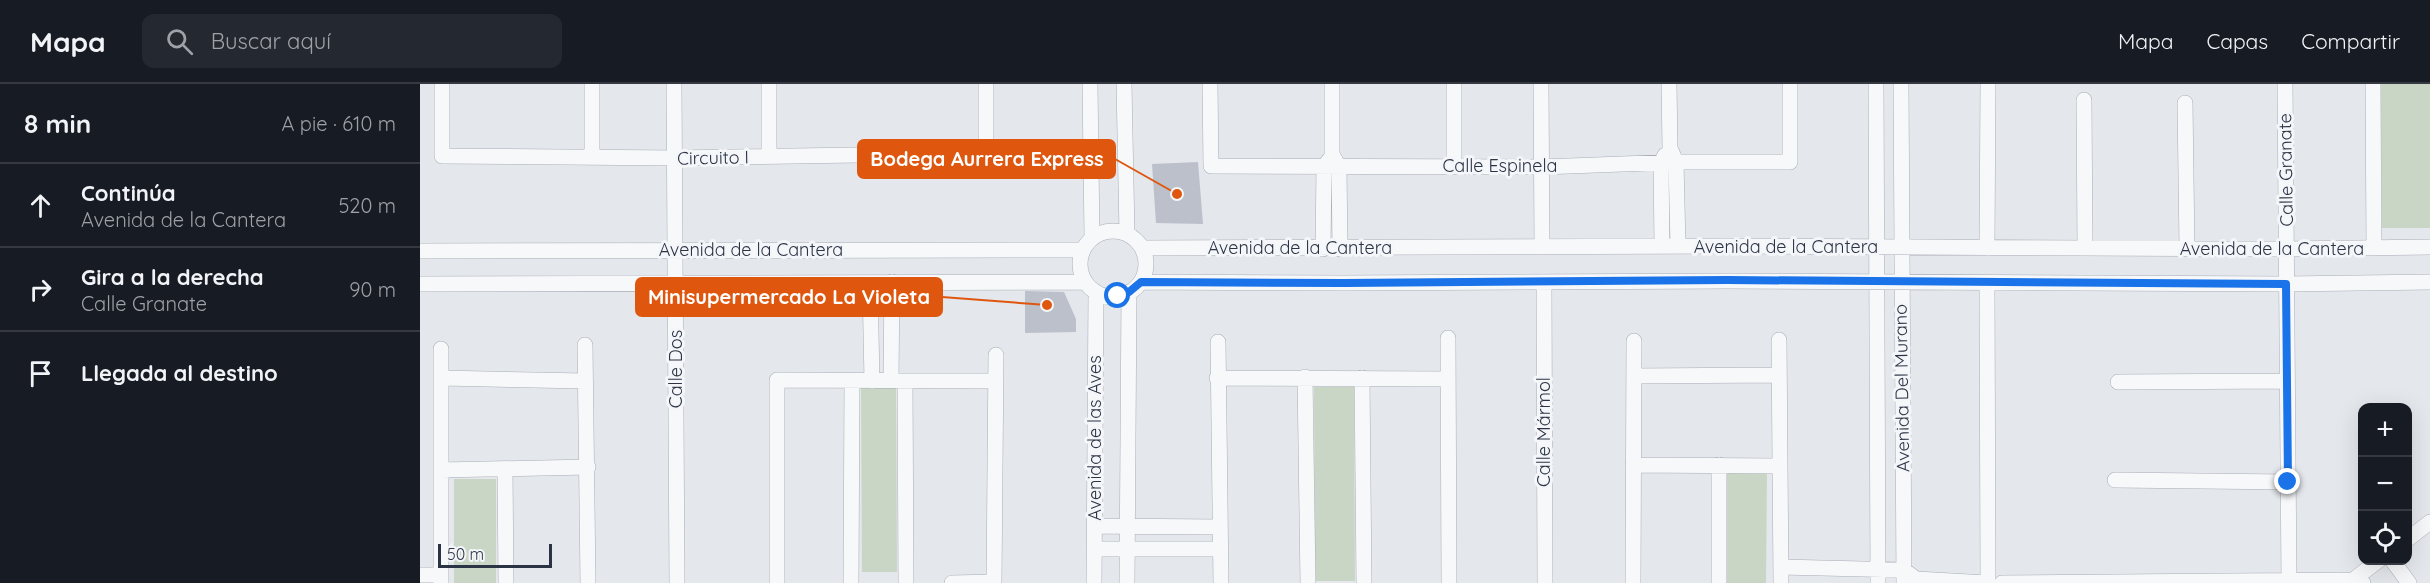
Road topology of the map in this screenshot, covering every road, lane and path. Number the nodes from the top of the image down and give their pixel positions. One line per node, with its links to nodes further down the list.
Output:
1 (442, 84): 22 (street, Circuito I)
2 (592, 84): 22 (street)
3 (674, 84): 23 (street, Calle Dos)
4 (769, 84): 21 (street)
5 (986, 84): 21 (street, Circuito I)
6 (1090, 84): 29 (street)
7 (1124, 84): 28 (street)
8 (1210, 84): 25 (street, Calle Espinela)
9 (1332, 84): 25 (street)
10 (1454, 84): 26 (street)
11 (1541, 84): 27 (street)
12 (1669, 84): 24 (street)
13 (1790, 84): 24 (street, Calle Espinela)
14 (1876, 84): 33 (street, Avenida Del Murano)
15 (1900, 84): 36 (street, Avenida Del Murano)
16 (1988, 84): 37 (street)
17 (2285, 84): 43 (street, Calle Granate)
18 (2373, 84): 39 (street)
19 (2084, 100): 38 (street)
20 (2186, 103): 42 (street)
21 (769, 157): 23 (street, Circuito I)
22 (592, 158): 23 (street, Circuito I)
23 (675, 158): 44 (street, Calle Dos)
24 (1668, 162): 27 (street, Calle Espinela); 30 (street); 31 (street)
25 (1332, 163): 26 (street, Calle Espinela); 40 (street); 41 (street)
26 (1454, 166): 27 (street, Calle Espinela)
27 (1542, 166): 32 (street)
28 (1127, 234): 29 (street); 35 (street)
29 (1087, 244): 44 (street, Avenida de la Cantera); 57 (street)
30 (1662, 246): 31 (street, Avenida de la Cantera); 32 (street, Avenida de la Cantera)
31 (1678, 246): 33 (street, Avenida de la Cantera)
32 (1542, 247): 41 (street, Avenida de la Cantera)
33 (1878, 247): 36 (street, Avenida de la Cantera); 49 (street, Avenida Del Murano)
34 (2430, 247): 39 (street, Avenida de la Cantera)
35 (1142, 248): 40 (street, Avenida de la Cantera); 47 (street)
36 (1901, 248): 37 (street, Avenida de la Cantera); 50 (street, Avenida Del Murano)
37 (1987, 248): 38 (street, Avenida de la Cantera)
38 (2085, 248): 42 (street, Avenida de la Cantera)
39 (2374, 248): 43 (street, Avenida de la Cantera)
40 (1323, 249): 41 (street, Avenida de la Cantera)
41 (1340, 249)
42 (2187, 249): 43 (street, Avenida de la Cantera)
43 (2287, 249): 56 (street, Calle Granate)
44 (675, 250): 45 (street, Avenida de la Cantera); 52 (street, Calle Dos)
45 (420, 251)
46 (892, 282): 53 (street, Avenida de la Cantera); 57 (street, Avenida de la Cantera); 76 (street)
47 (1141, 282): 48 (street, Avenida de la Cantera); 58 (street)
48 (1544, 282): 49 (street, Avenida de la Cantera); 120 (street, Calle Mármol)
49 (1878, 282): 50 (street, Avenida de la Cantera); 100 (street, Avenida Del Murano)
50 (1900, 282): 54 (street, Avenida de la Cantera); 102 (street, Avenida Del Murano)
51 (2430, 282): 56 (street, Avenida de la Cantera)
52 (675, 283): 53 (street, Avenida de la Cantera); 55 (street, Avenida de la Cantera); 108 (street, Calle Dos)
53 (870, 283): 75 (street)
54 (1986, 283): 56 (street, Avenida de la Cantera); 124 (street)
55 (420, 284)
56 (2286, 284): 78 (street, Calle Granate)
57 (1090, 287): 58 (street); 89 (street, Avenida de las Aves)
58 (1129, 292): 90 (street, Avenida de las Aves)
59 (1448, 338): 72 (street)
60 (1779, 340): 66 (street)
61 (1634, 341): 67 (street)
62 (1218, 342): 70 (street)
63 (585, 345): 73 (street)
64 (441, 349): 69 (street)
65 (996, 355): 77 (street)
66 (1778, 375): 67 (street); 82 (street)
67 (1634, 376): 80 (street)
68 (1305, 377): 70 (street); 71 (street); 117 (street)
69 (441, 378): 73 (street); 85 (street)
70 (1217, 378): 91 (street)
71 (1362, 378): 72 (street); 118 (street)
72 (1448, 379): 119 (street)
73 (584, 381): 83 (street)
74 (852, 381): 75 (street); 109 (street); 110 (street)
75 (872, 381): 76 (street)
76 (898, 381): 77 (street); 111 (street)
77 (996, 381): 113 (street)
78 (2287, 381): 79 (street); 87 (street, Calle Granate)
79 (2118, 382)
80 (1633, 465): 81 (street); 121 (street)
81 (1719, 465): 82 (street); 122 (street)
82 (1779, 466): 98 (street)
83 (588, 467): 84 (street); 107 (street)
84 (506, 469): 85 (street); 106 (street)
85 (441, 470): 101 (street)
86 (2115, 480): 87 (street)
87 (2288, 482): 103 (street, Calle Granate)
88 (2430, 522): 92 (street)
89 (1094, 526): 90 (street); 94 (street, Avenida de las Aves)
90 (1126, 526): 91 (street); 93 (street, Avenida de las Aves)
91 (1220, 527): 95 (street)
92 (2412, 536)
93 (1126, 548): 94 (street); 95 (street); 115 (street, Avenida de las Aves)
94 (1094, 549): 114 (street, Avenida de las Aves)
95 (1221, 549): 116 (street)
96 (2375, 565): 105 (street)
97 (2395, 565): 127 (street)
98 (1781, 567): 100 (street); 123 (street)
99 (420, 575): 101 (street)
100 (1878, 576): 102 (street)
101 (441, 579)
102 (1908, 579): 124 (street)
103 (2289, 581): 104 (street); 105 (street)
104 (2167, 582): 126 (street)
105 (2358, 582)
106 (506, 583)
107 (588, 583)
108 (677, 583)
109 (777, 583)
110 (851, 583)
111 (906, 583)
112 (952, 583): 113 (street)
113 (994, 583)
114 (1094, 583)
115 (1127, 583)
116 (1221, 583)
117 (1308, 583)
118 (1364, 583)
119 (1449, 583)
120 (1545, 583)
121 (1633, 583)
122 (1719, 583)
123 (1781, 583)
124 (1988, 583)
125 (2002, 583): 126 (street)
126 (2077, 583)
127 (2409, 583)

